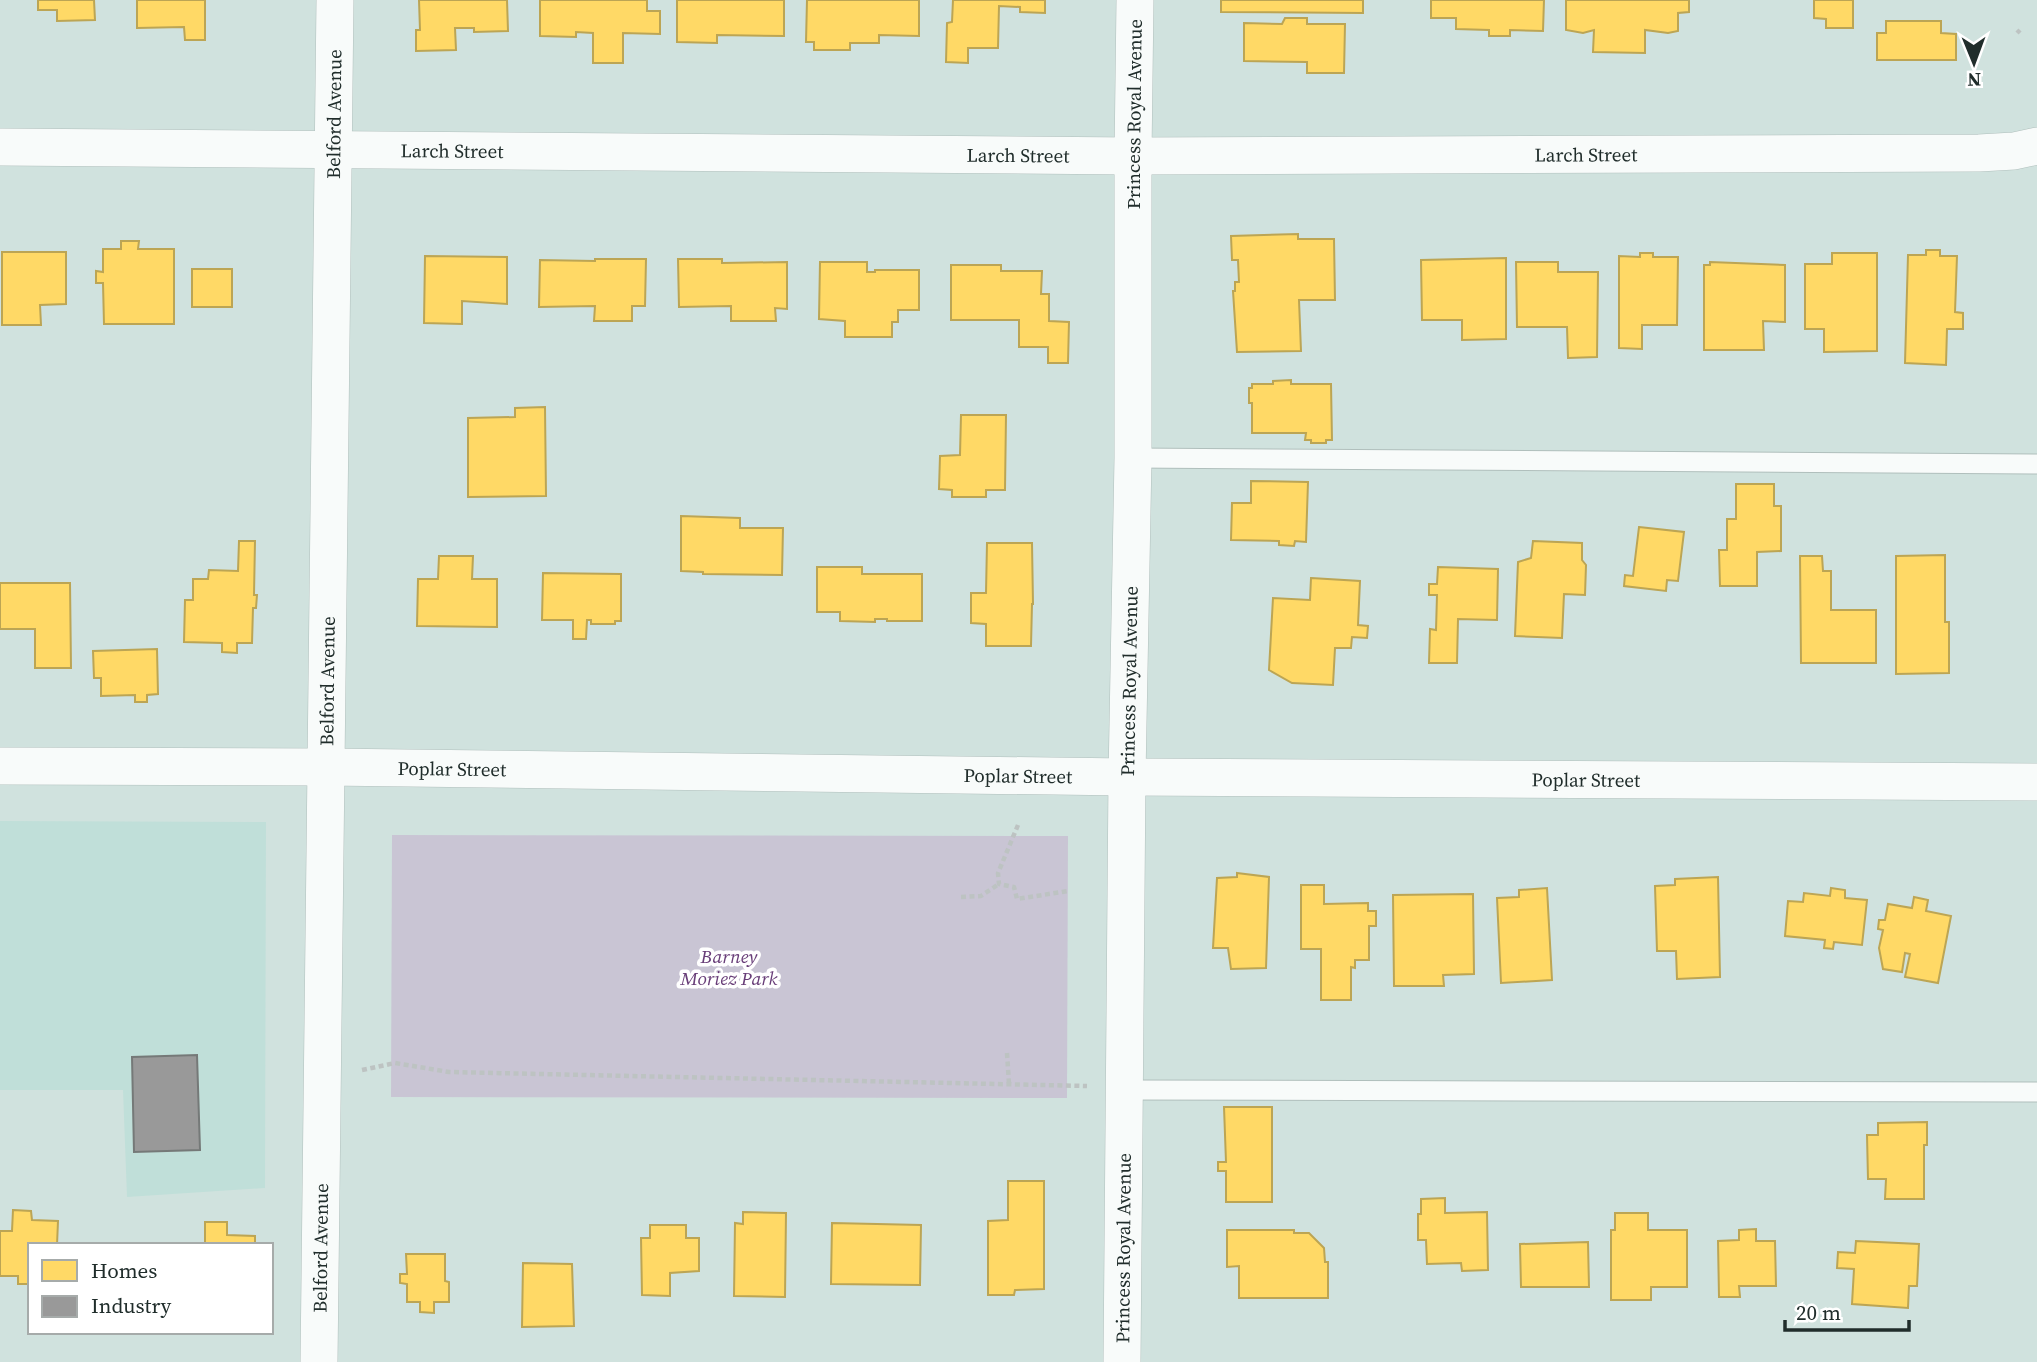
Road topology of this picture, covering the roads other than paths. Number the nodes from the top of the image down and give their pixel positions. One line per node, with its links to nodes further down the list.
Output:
1 (335, 0): 5 (street, Belford Avenue)
2 (1135, 0): 6 (street, Princess Royal Avenue)
3 (2037, 146): 6 (street, Larch Street)
4 (0, 147): 5 (street, Larch Street)
5 (333, 150): 6 (street, Larch Street); 10 (street, Belford Avenue)
6 (1133, 156): 7 (street, Princess Royal Avenue)
7 (1133, 458): 8 (lane); 11 (street, Princess Royal Avenue)
8 (2037, 464)
9 (0, 766): 10 (street, Poplar Street)
10 (326, 767): 11 (street, Poplar Street); 15 (street, Belford Avenue)
11 (1127, 777): 12 (street, Poplar Street); 13 (street, Princess Royal Avenue)
12 (2037, 782)
13 (1124, 1090): 14 (lane); 16 (street, Princess Royal Avenue)
14 (2037, 1092)
15 (319, 1362)
16 (1122, 1362)

